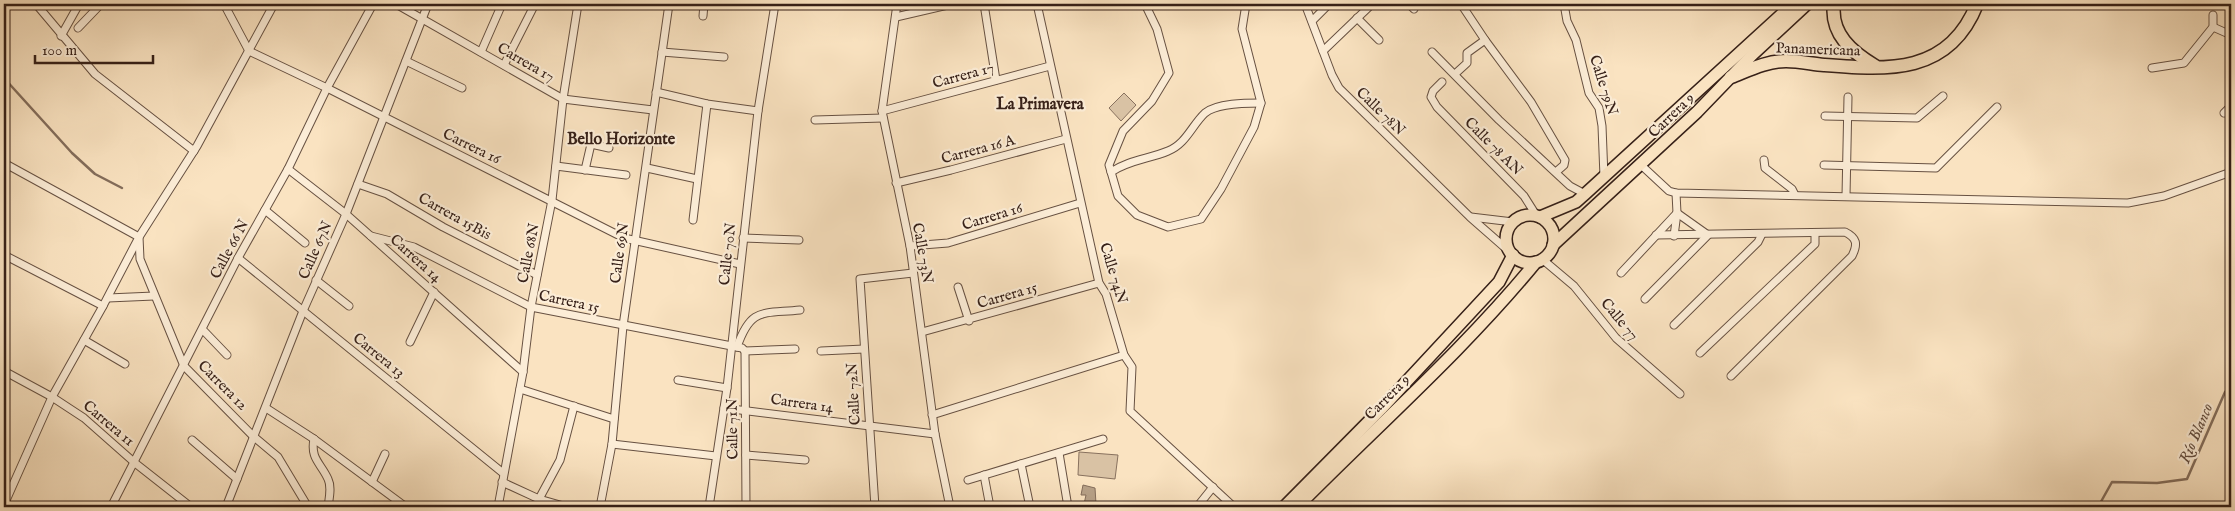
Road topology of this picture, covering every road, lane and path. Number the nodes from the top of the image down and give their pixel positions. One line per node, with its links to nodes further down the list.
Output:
1 (36, 4): 39 (street)
2 (79, 4): 39 (street)
3 (101, 4): 37 (street)
4 (224, 4): 42 (street)
5 (274, 4): 42 (street)
6 (373, 4): 57 (street, Calle 66 N)
7 (396, 4): 33 (street, Carrera 17)
8 (428, 4): 33 (street, Calle 67N)
9 (502, 4): 43 (street)
10 (535, 4): 49 (street)
11 (578, 4): 62 (street, Calle 68N)
12 (669, 4): 44 (street, Calle 69N)
13 (704, 4): 31 (street)
14 (775, 4): 68 (street, Calle 70N)
15 (897, 4): 32 (street, Calle 73N)
16 (952, 4): 32 (street)
17 (984, 4): 55 (street)
18 (1037, 4): 50 (street, Calle 74N)
19 (1144, 4): 87 (street)
20 (1246, 4): 63 (street)
21 (1305, 4): 35 (street, Calle 78N)
22 (1328, 4): 35 (street)
23 (1372, 4): 34 (street)
24 (1461, 4): 41 (street)
25 (1564, 4): 91 (street, Calle 79N)
26 (1793, 4): 91 (main road, Carrera 9)
27 (1807, 4): 54 (main road, Carrera 9)
28 (1834, 4): 51 (highway)
29 (1977, 4): 51 (highway, Panamericana)
30 (2213, 15): 36 (street)
31 (703, 16)
32 (896, 17): 69 (street, Calle 73N)
33 (422, 18): 43 (street, Carrera 17); 48 (street, Calle 67N)
34 (1357, 18): 40 (street); 45 (street)
35 (1312, 21): 45 (street, Calle 78N)
36 (2213, 27): 38 (street); 52 (street)
37 (78, 28)
38 (2231, 34)
39 (61, 36): 77 (street)
40 (1380, 40)
41 (1485, 40): 53 (street); 88 (street)
42 (249, 51): 57 (street, Carrera 16); 77 (street)
43 (481, 52): 49 (street, Carrera 17)
44 (662, 52): 47 (street); 59 (street, Calle 69N)
45 (1323, 52): 105 (street, Calle 78N)
46 (1432, 52): 53 (street)
47 (724, 57)
48 (406, 60): 58 (street); 73 (street, Calle 67N)
49 (504, 65): 62 (street, Carrera 17)
50 (1050, 66): 55 (street, Carrera 17); 75 (street, Calle 74N)
51 (1877, 68): 54 (highway, Panamericana)
52 (2152, 68)
53 (1454, 74): 88 (street)
54 (1731, 77): 82 (main road, Carrera 9)
55 (996, 80): 69 (street, Carrera 17)
56 (1442, 82): 104 (street, Calle 78 AN)
57 (327, 88): 73 (street, Carrera 16); 85 (street, Calle 66 N)
58 (462, 88)
59 (656, 92): 64 (street); 67 (street, Calle 69N)
60 (1943, 96): 72 (street)
61 (1848, 98): 72 (street)
62 (563, 99): 67 (street, Carrera 17); 83 (street, Calle 68N)
63 (1261, 102): 87 (street); 87 (street)
64 (708, 104): 68 (street); 92 (street)
65 (2231, 106): 70 (street)
66 (1997, 107): 80 (street)
67 (653, 110): 84 (street, Calle 69N)
68 (758, 111): 115 (street, Calle 70N)
69 (882, 114): 74 (street, Carrera 17); 93 (street, Calle 73N)
70 (2224, 114)
71 (1825, 116): 72 (street)
72 (1848, 116): 80 (street)
73 (383, 117): 94 (street, Calle 67N); 99 (street, Carrera 16)
74 (815, 120)
75 (1066, 139): 93 (street, Carrera 16 A); 100 (street, Calle 74N)
76 (609, 148): 86 (street)
77 (194, 151): 114 (street)
78 (1764, 160): 97 (street)
79 (1824, 164): 80 (street)
80 (1847, 164): 98 (street)
81 (4, 165): 114 (street)
82 (1641, 165): 95 (street); 119 (main road, Carrera 9)
83 (556, 166): 86 (street); 99 (street, Calle 68N)
84 (646, 168): 92 (street); 116 (street, Calle 69N)
85 (288, 169): 101 (street, Calle 66 N); 103 (street, Carrera 14)
86 (585, 170): 90 (street)
87 (1111, 172)
88 (1556, 172): 96 (street)
89 (2231, 172): 98 (street)
90 (626, 175)
91 (1604, 178): 96 (main road, Carrera 9)
92 (697, 179): 106 (street)
93 (896, 183): 120 (street, Calle 73N)
94 (358, 184): 103 (street, Calle 67N); 128 (street, Carrera 15Bis)
95 (1676, 193): 97 (street); 102 (street)
96 (1585, 194): 104 (main road, Carrera 9)
97 (1795, 195): 98 (street)
98 (1846, 196)
99 (552, 200): 116 (street, Carrera 16); 128 (street, Calle 68N)
100 (1080, 203): 120 (street, Carrera 16); 130 (street, Calle 74N)
101 (265, 210): 118 (street); 123 (street, Calle 66 N)
102 (1677, 213): 110 (street); 111 (street); 113 (street)
103 (346, 214): 112 (street, Carrera 14); 129 (street, Calle 67N)
104 (1538, 216): 107 (main road); 119 (main road)
105 (1470, 217): 107 (street); 121 (street, Calle 78N)
106 (693, 220)
107 (1512, 222): 121 (main road)
108 (1762, 234): 109 (street); 111 (street); 142 (street)
109 (1815, 234): 153 (street); 160 (street)
110 (1656, 235): 113 (street); 127 (street)
111 (1708, 235): 113 (street); 135 (street)
112 (371, 236): 132 (street, Carrera 14); 138 (street, Carrera 15)
113 (1674, 236)
114 (139, 237): 133 (street, Carrera 12); 134 (street)
115 (743, 238): 117 (street); 125 (street, Calle 70N)
116 (635, 240): 125 (street, Carrera 16); 143 (street, Calle 69N)
117 (799, 240)
118 (306, 242)
119 (1553, 245): 124 (main road)
120 (910, 246): 126 (street, Calle 73N)
121 (1512, 254): 124 (main road); 213 (main road, Carrera 9)
122 (4, 255): 136 (street)
123 (238, 258): 140 (street, Carrera 13); 144 (street, Calle 66 N)
124 (1539, 260): 164 (street, Calle 77); 214 (main road, Carrera 9)
125 (740, 264): 148 (street, Calle 70N)
126 (913, 273): 145 (street, Calle 73N); 150 (street, Calle 72N)
127 (1621, 273)
128 (537, 275): 138 (street, Calle 68N)
129 (316, 280): 137 (street); 140 (street, Calle 67N)
130 (1099, 283): 141 (street, Carrera 15); 155 (street, Calle 74N)
131 (958, 287): 141 (street)
132 (434, 292): 147 (street); 159 (street, Carrera 14)
133 (154, 296): 134 (street); 157 (street, Carrera 12)
134 (108, 298): 136 (street)
135 (1645, 299)
136 (103, 306): 146 (street)
137 (349, 306)
138 (531, 307): 143 (street, Carrera 15); 159 (street, Calle 68N)
139 (800, 310): 148 (street)
140 (303, 311): 167 (street, Calle 67N); 186 (street, Carrera 13)
141 (969, 321): 145 (street, Carrera 15)
142 (1674, 325)
143 (623, 326): 148 (street, Carrera 15); 171 (street, Calle 69N)
144 (203, 330): 154 (street, Carrera 12); 157 (street, Calle 66 N)
145 (922, 332): 170 (street, Calle 73N)
146 (84, 340): 156 (street); 165 (street)
147 (410, 342)
148 (734, 347): 151 (street, Carrera 15); 162 (street, Calle 70N)
149 (795, 349): 151 (street)
150 (864, 349): 152 (street); 172 (street, Calle 72N)
151 (744, 351): 169 (street, Calle 71N)
152 (821, 351)
153 (1700, 353)
154 (227, 355)
155 (1124, 355): 170 (street); 192 (street, Calle 74N)
156 (125, 364)
157 (184, 366): 174 (street, Carrera 12); 184 (street, Calle 66 N)
158 (4, 371): 165 (street, Carrera 11)
159 (523, 372): 163 (street, Calle 68N)
160 (1731, 376)
161 (678, 380): 162 (street)
162 (727, 388): 168 (street, Calle 70N)
163 (520, 389): 166 (street); 186 (street, Calle 68N)
164 (1680, 394)
165 (52, 397): 184 (street, Carrera 11); 194 (street)
166 (574, 406): 171 (street); 193 (street)
167 (266, 408): 174 (street, Calle 67N); 175 (street, Carrera 12)
168 (724, 408): 169 (street, Carrera 14); 182 (street, Calle 70N)
169 (745, 409): 172 (street, Carrera 14); 181 (street, Calle 71N)
170 (932, 414): 173 (street, Calle 73N)
171 (614, 419): 178 (street, Calle 69N)
172 (868, 426): 173 (street, Carrera 14); 206 (street, Calle 72N)
173 (935, 434): 207 (street, Calle 73N)
174 (253, 436): 188 (street, Calle 67N); 198 (street, Carrera 12)
175 (314, 439): 190 (street, Carrera 12); 199 (street)
176 (1103, 439): 179 (street)
177 (192, 440): 188 (street)
178 (612, 444): 182 (street); 203 (street, Calle 69N)
179 (1058, 453): 185 (street); 210 (street)
180 (386, 454): 190 (street)
181 (746, 455): 183 (street); 205 (street, Calle 71N)
182 (716, 456): 204 (street, Calle 70N)
183 (805, 460)
184 (135, 463): 195 (street, Calle 66 N); 196 (street, Carrera 11)
185 (1021, 464): 187 (street); 209 (street)
186 (503, 473): 191 (street, Calle 68N)
187 (984, 475): 189 (street); 208 (street)
188 (237, 479): 197 (street, Calle 67N)
189 (968, 480)
190 (372, 482): 200 (street, Carrera 12)
191 (502, 482): 193 (street); 201 (street, Calle 68N)
192 (1213, 487): 211 (street); 212 (street, Calle 74N)
193 (539, 499): 202 (street)
194 (4, 505)
195 (111, 507)
196 (191, 507)
197 (226, 507)
198 (308, 507)
199 (328, 507)
200 (406, 507)
201 (498, 507)
202 (567, 507)
203 (600, 507)
204 (709, 507)
205 (746, 507)
206 (875, 507)
207 (950, 507)
208 (990, 507)
209 (1030, 507)
210 (1068, 507)
211 (1197, 507)
212 (1234, 507)
213 (1284, 507)
214 (1297, 507)

